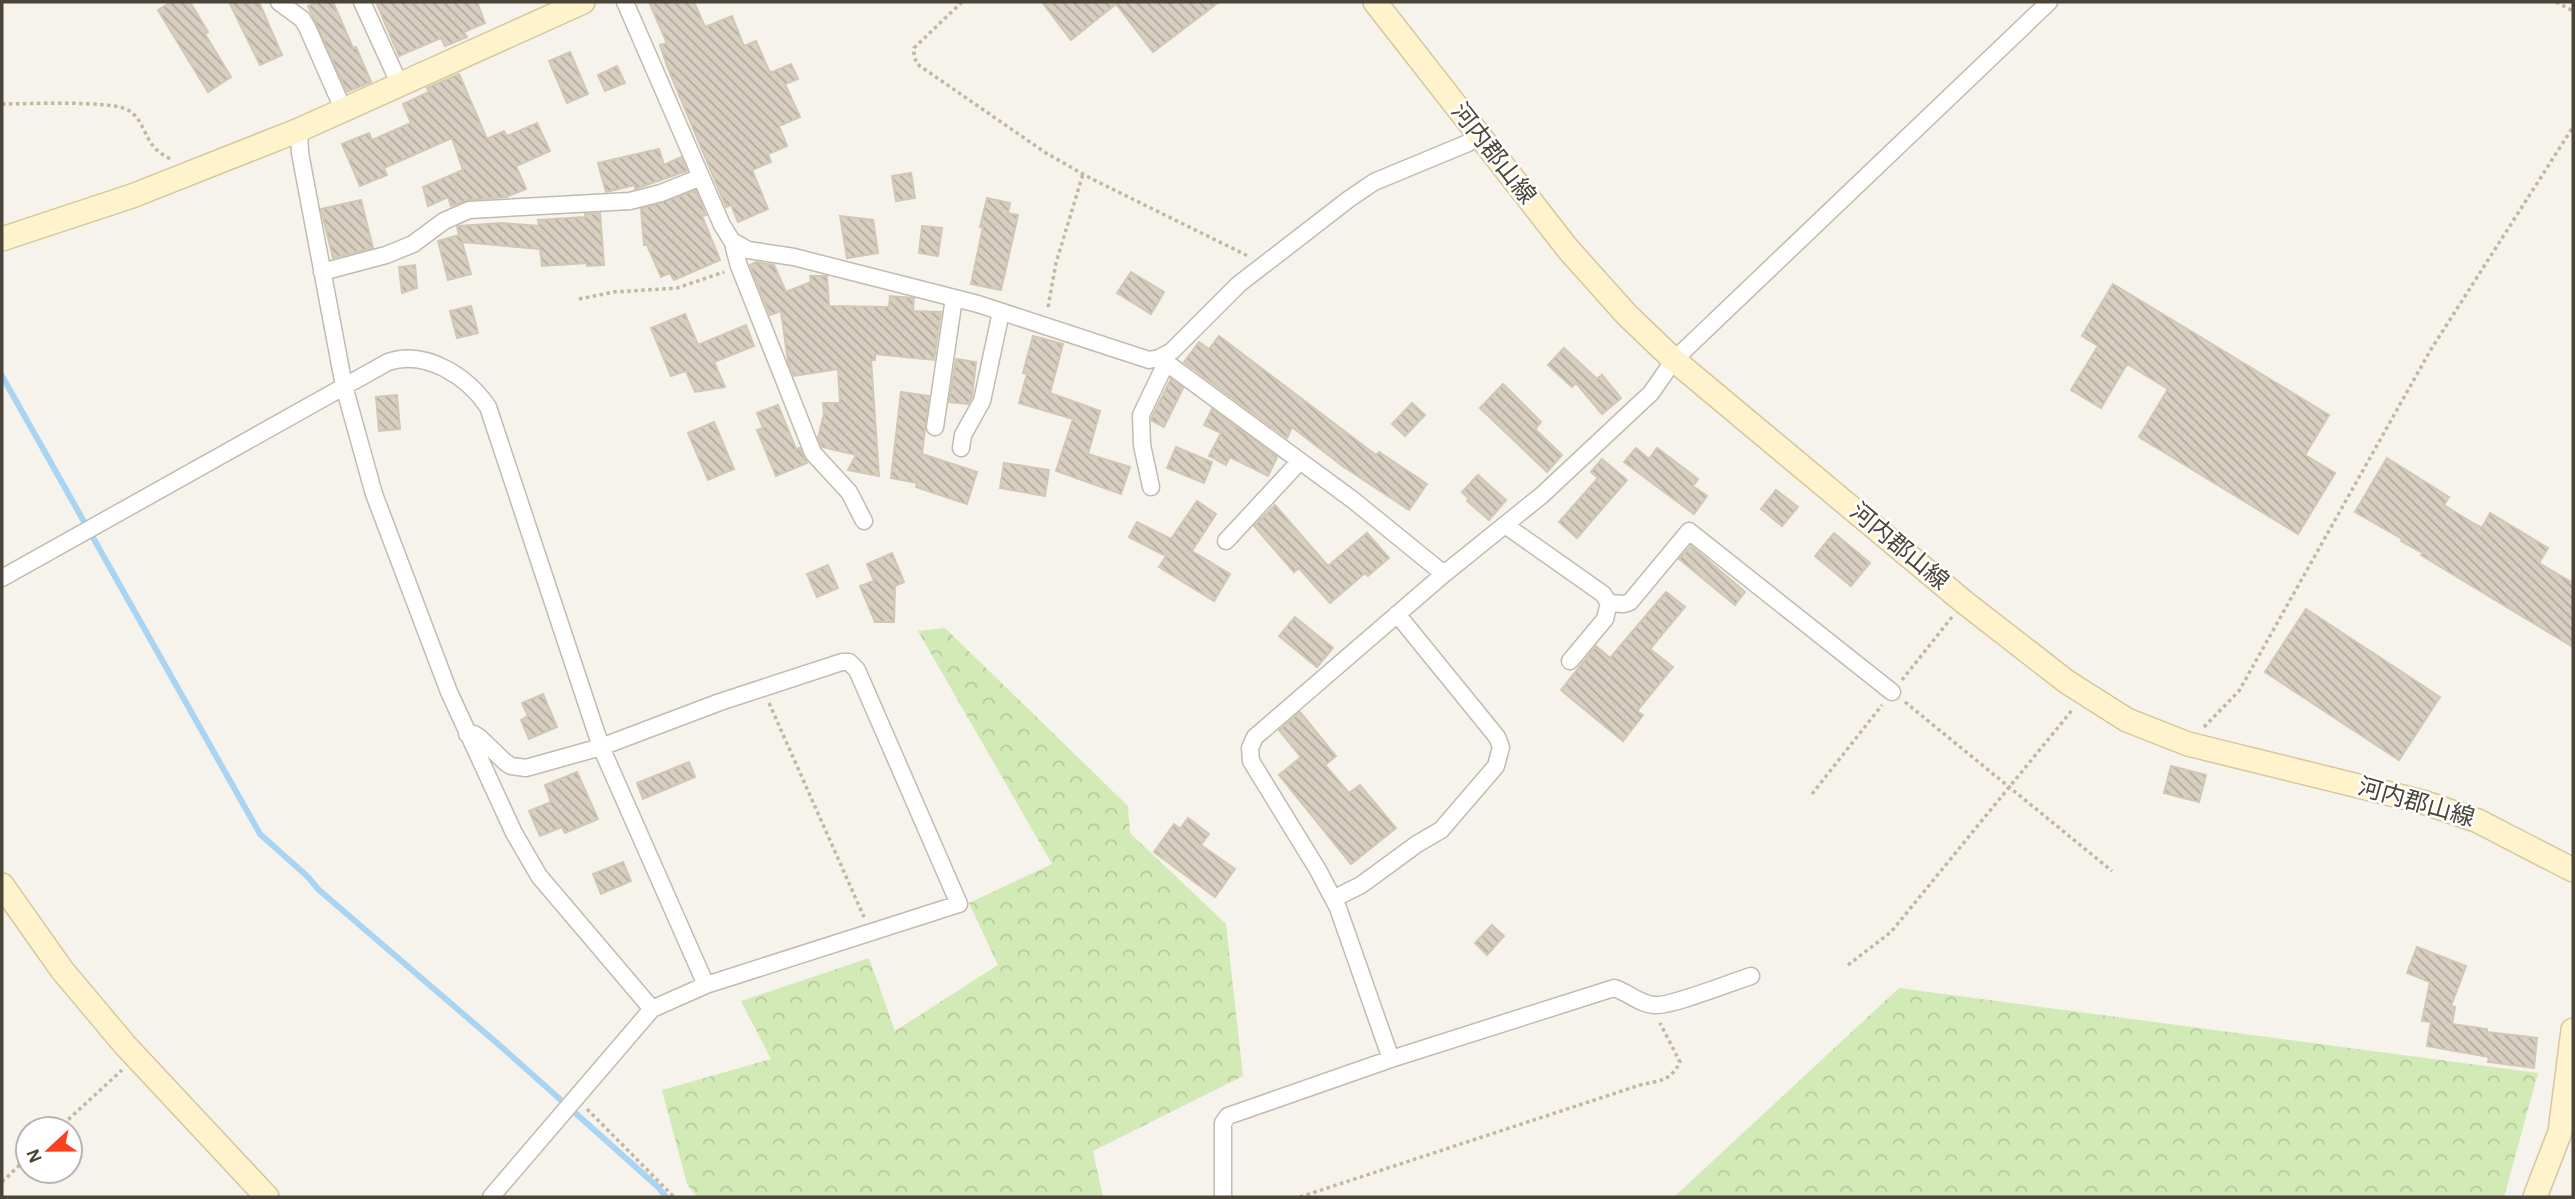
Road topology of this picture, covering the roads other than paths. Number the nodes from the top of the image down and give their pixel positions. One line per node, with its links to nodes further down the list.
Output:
1 (279, 2): 8 (street)
2 (362, 2): 7 (street)
3 (583, 2): 7 (main road)
4 (625, 2): 11 (street)
5 (1375, 2): 10 (main road, 河内郡山線)
6 (2049, 2): 18 (street)
7 (399, 83): 8 (main road)
8 (343, 109): 9 (main road)
9 (299, 130): 12 (main road); 14 (street)
10 (1479, 136): 17 (street); 18 (main road, 河内郡山線)
11 (701, 177): 13 (street); 14 (street)
12 (2, 239)
13 (736, 243): 15 (street); 24 (street)
14 (322, 272): 19 (street)
15 (954, 298): 16 (street); 20 (street)
16 (1001, 312): 17 (street); 21 (street)
17 (1163, 360): 22 (street); 23 (street)
18 (1674, 360): 25 (street); 35 (main road, 河内郡山線)
19 (344, 386): 28 (street); 33 (street); 34 (street)
20 (934, 428)
21 (961, 449)
22 (1300, 461): 26 (street); 27 (street)
23 (1151, 487)
24 (864, 522)
25 (1505, 525): 27 (street); 29 (street)
26 (1226, 541)
27 (1444, 574): 30 (street)
28 (2, 578)
29 (1609, 603): 31 (street); 32 (street)
30 (1397, 614): 37 (street); 37 (street)
31 (1570, 661)
32 (1892, 692)
33 (467, 734): 34 (street); 40 (street)
34 (601, 747): 39 (street); 39 (street)
35 (2573, 870)
36 (2, 885): 43 (main road)
37 (1333, 899): 42 (street)
38 (1751, 976): 42 (street)
39 (706, 985): 40 (street)
40 (652, 1009): 44 (street)
41 (2573, 1030): 46 (main road)
42 (1391, 1059): 45 (street)
43 (267, 1197)
44 (491, 1197)
45 (1223, 1197)
46 (2535, 1197)

